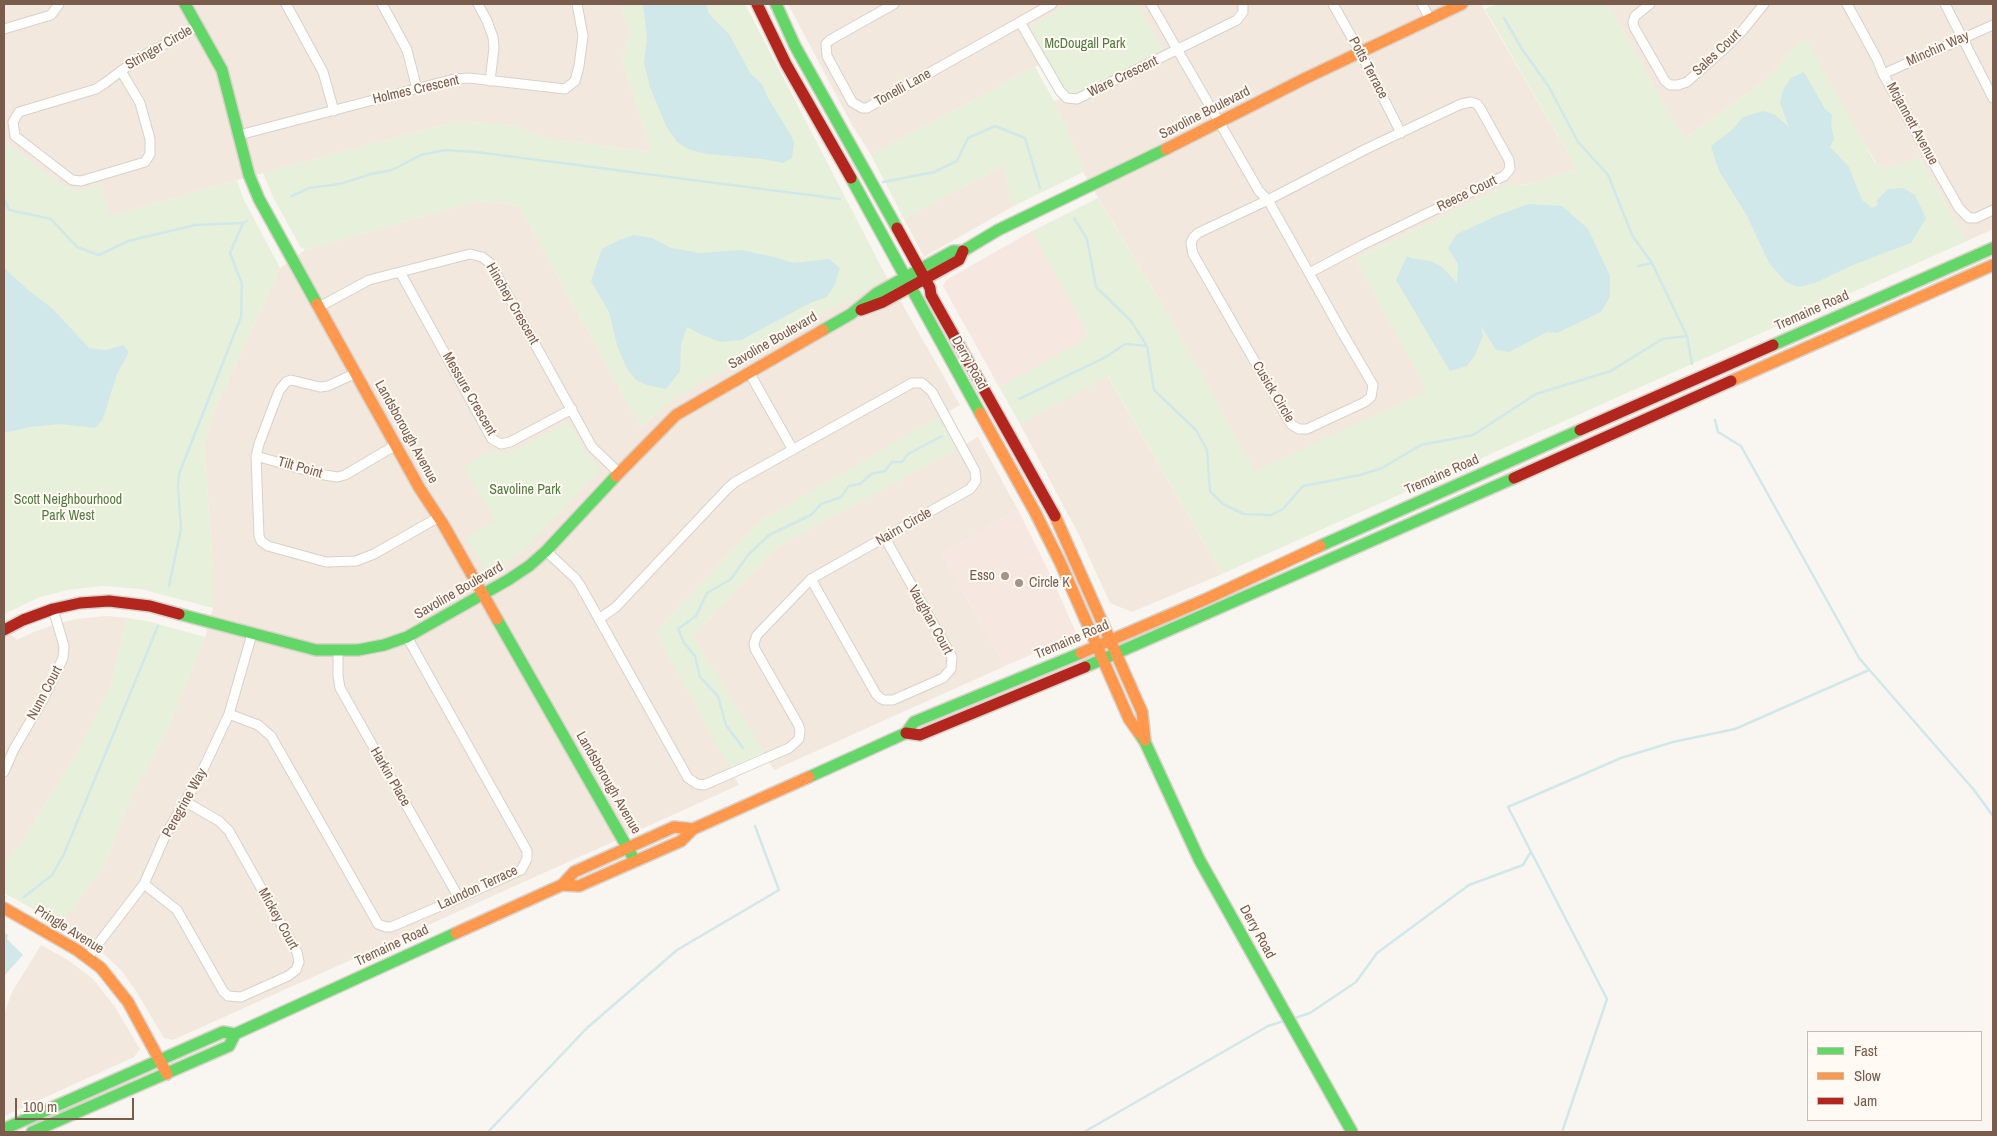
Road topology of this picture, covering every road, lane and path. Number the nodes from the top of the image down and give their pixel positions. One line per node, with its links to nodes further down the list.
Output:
1 (59, 4): 24 (street)
2 (185, 4): 23 (main road, Landsborough Avenue)
3 (286, 4): 33 (street)
4 (382, 4): 31 (street)
5 (478, 4): 30 (street)
6 (577, 4): 30 (street, Holmes Crescent)
7 (757, 4): 44 (main road, Derry Road)
8 (776, 4): 42 (main road, Derry Road)
9 (894, 4): 21 (street, Tonelli Lane)
10 (1052, 4): 21 (street, Tonelli Lane)
11 (1151, 4): 26 (street, Cusick Circle)
12 (1243, 4): 26 (street, Ware Crescent)
13 (1332, 4): 27 (street, Potts Terrace)
14 (1422, 4): 20 (street)
15 (1462, 4): 20 (main road, Savoline Boulevard)
16 (1650, 4): 17 (street, Sales Court)
17 (1764, 4)
18 (1846, 4): 29 (street, Mcjannett Avenue)
19 (1945, 4): 25 (street)
20 (1430, 19): 27 (main road, Savoline Boulevard)
21 (1020, 22): 26 (street, Ware Crescent)
22 (1993, 25): 25 (street, Minchin Way)
23 (198, 26): 28 (street, Stringer Circle); 36 (main road, Landsborough Avenue)
24 (4, 29)
25 (1963, 39): 29 (street, Minchin Way); 32 (street)
26 (1178, 50): 34 (street, Cusick Circle)
27 (1360, 52): 34 (main road, Savoline Boulevard); 35 (street, Potts Terrace)
28 (121, 71): 28 (street, Stringer Circle)
29 (1883, 74): 38 (street, Mcjannett Avenue)
30 (490, 81): 31 (street, Holmes Crescent)
31 (418, 89): 33 (street, Holmes Crescent)
32 (1993, 98)
33 (334, 110): 36 (street, Holmes Crescent)
34 (1220, 123): 37 (street, Cusick Circle); 42 (main road, Savoline Boulevard)
35 (1401, 133): 37 (street, Reece Court); 43 (street, Reece Court)
36 (239, 135): 45 (main road, Landsborough Avenue)
37 (1268, 200): 43 (street, Cusick Circle); 43 (street, Cusick Circle)
38 (1993, 210)
39 (1993, 248): 63 (main road, Tremaine Road)
40 (1993, 265): 66 (main road, Tremaine Road)
41 (400, 272): 45 (street, Hinchey Crescent); 48 (street, Hinchey Crescent); 48 (street, Messure Crescent)
42 (923, 274): 44 (main road, Savoline Boulevard); 63 (main road, Derry Road)
43 (1309, 274)
44 (908, 282): 46 (main road, Savoline Boulevard); 64 (main road, Derry Road)
45 (319, 308): 47 (main road, Landsborough Avenue)
46 (749, 372): 50 (street); 52 (main road, Savoline Boulevard)
47 (356, 373): 49 (main road, Landsborough Avenue); 51 (street)
48 (572, 409): 52 (street, Hinchey Crescent)
49 (396, 445): 51 (street, Tilt Point); 53 (main road, Landsborough Avenue)
50 (792, 450): 54 (street, Nairn Circle); 59 (street, Nairn Circle)
51 (256, 456): 53 (street)
52 (619, 473): 55 (main road, Savoline Boulevard)
53 (439, 517): 57 (main road, Landsborough Avenue)
54 (885, 538): 56 (street, Nairn Circle); 56 (street, Vaughan Court)
55 (546, 551): 57 (main road, Savoline Boulevard); 59 (street, Nairn Circle)
56 (811, 580): 59 (street, Nairn Circle)
57 (484, 594): 62 (main road, Savoline Boulevard); 74 (main road, Landsborough Avenue)
58 (54, 608): 60 (main road, Savoline Boulevard); 61 (main road, Savoline Boulevard); 71 (street, Nunn Court)
59 (599, 619)
60 (4, 630)
61 (252, 634): 65 (main road, Savoline Boulevard); 68 (street, Peregrine Way)
62 (407, 637): 65 (main road, Savoline Boulevard); 78 (street, Laundon Terrace)
63 (1111, 640): 64 (main road, Tremaine Road); 66 (main road, Derry Road)
64 (1097, 646): 67 (main road, Derry Road); 69 (main road, Tremaine Road)
65 (338, 652): 78 (street, Harkin Place)
66 (1117, 653): 67 (main road, Tremaine Road); 70 (main road, Derry Road)
67 (1103, 659): 69 (main road, Tremaine Road); 70 (main road, Derry Road)
68 (229, 714): 72 (street, Peregrine Way); 78 (street, Laundon Terrace)
69 (906, 733): 73 (main road, Tremaine Road)
70 (1145, 742): 86 (main road, Derry Road)
71 (4, 772)
72 (186, 802): 76 (street, Peregrine Way); 76 (street, Mickey Court)
73 (693, 829): 74 (main road, Tremaine Road); 75 (main road, Tremaine Road)
74 (628, 849): 75 (main road, Landsborough Avenue); 77 (main road, Tremaine Road)
75 (635, 861): 77 (main road, Tremaine Road)
76 (144, 884): 80 (street, Peregrine Way)
77 (562, 885): 81 (main road, Tremaine Road)
78 (459, 898)
79 (4, 908): 80 (main road, Pringle Avenue)
80 (88, 957): 82 (main road, Pringle Avenue)
81 (235, 1034): 82 (main road, Tremaine Road); 83 (main road, Tremaine Road)
82 (160, 1060): 83 (main road, Pringle Avenue); 84 (main road, Tremaine Road)
83 (167, 1074): 85 (main road, Tremaine Road)
84 (4, 1129)
85 (32, 1132)
86 (1352, 1132)

